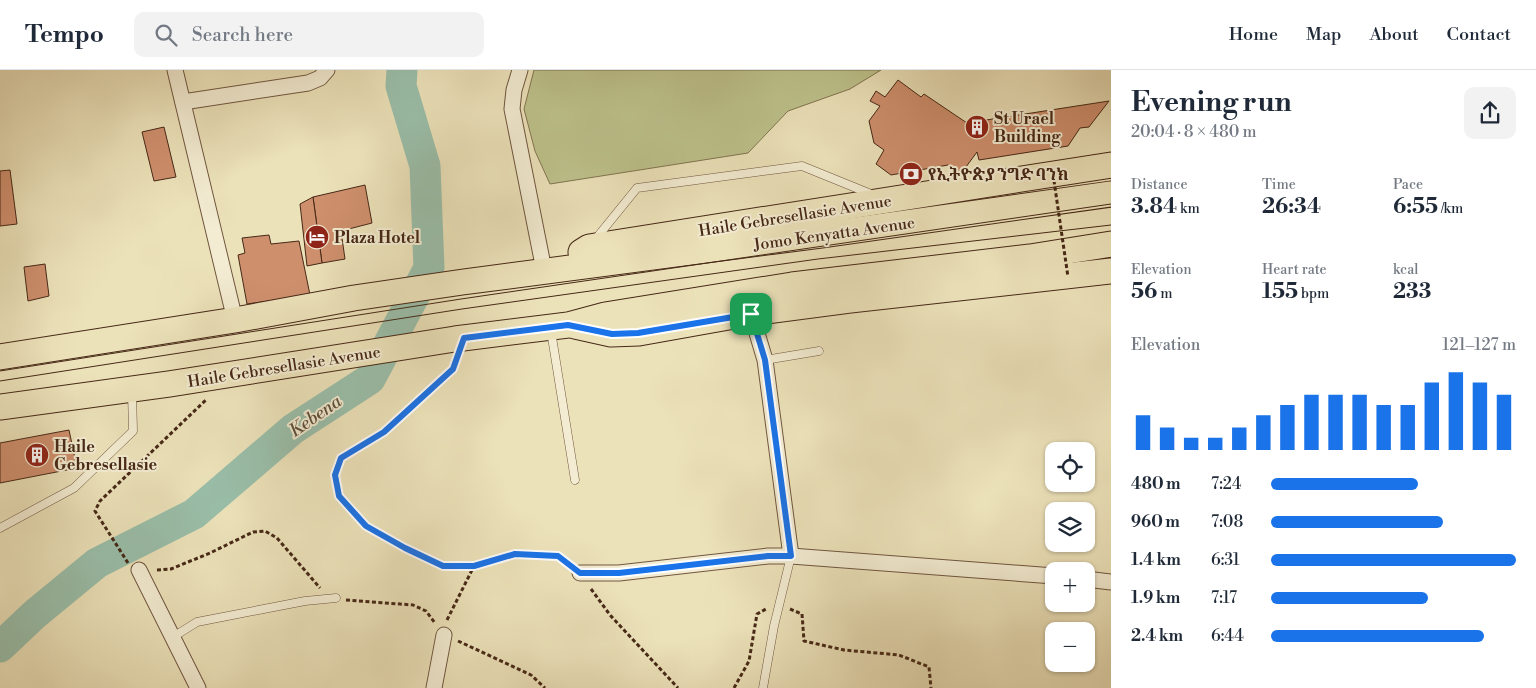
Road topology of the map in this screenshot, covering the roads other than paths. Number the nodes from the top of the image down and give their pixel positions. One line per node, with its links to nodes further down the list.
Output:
1 (175, 70): 4 (street)
2 (327, 70): 4 (street)
3 (520, 70): 10 (street)
4 (183, 102): 15 (street)
5 (1111, 165): 7 (main road, Haile Gebresellasie Avenue)
6 (1111, 194): 10 (main road, Jomo Kenyatta Avenue)
7 (884, 200): 9 (main road, Haile Gebresellasie Avenue); 9 (lane)
8 (1111, 244): 16 (main road, Haile Gebresellasie Avenue)
9 (589, 247): 10 (main road, Haile Gebresellasie Avenue)
10 (550, 269): 15 (main road, Jomo Kenyatta Avenue)
11 (1111, 271): 12 (main road, Haile Gebresellasie Avenue)
12 (1077, 276): 13 (main road); 14 (main road, Haile Gebresellasie Avenue)
13 (1111, 282)
14 (751, 314): 16 (main road, Haile Gebresellasie Avenue); 19 (street)
15 (235, 320): 18 (main road)
16 (559, 326): 20 (main road, Haile Gebresellasie Avenue); 22 (lane)
17 (819, 351): 19 (lane)
18 (0, 357)
19 (765, 360): 24 (street)
20 (132, 389): 21 (main road, Haile Gebresellasie Avenue); 23 (lane)
21 (0, 407)
22 (575, 480)
23 (0, 528)
24 (791, 556): 26 (street); 27 (street); 35 (lane)
25 (139, 570): 32 (street)
26 (580, 573)
27 (1045, 575)
28 (1095, 580): 29 (street)
29 (1111, 582)
30 (336, 598): 32 (lane)
31 (446, 628): 34 (street)
32 (173, 637): 33 (street)
33 (198, 688)
34 (434, 688)
35 (763, 688)

